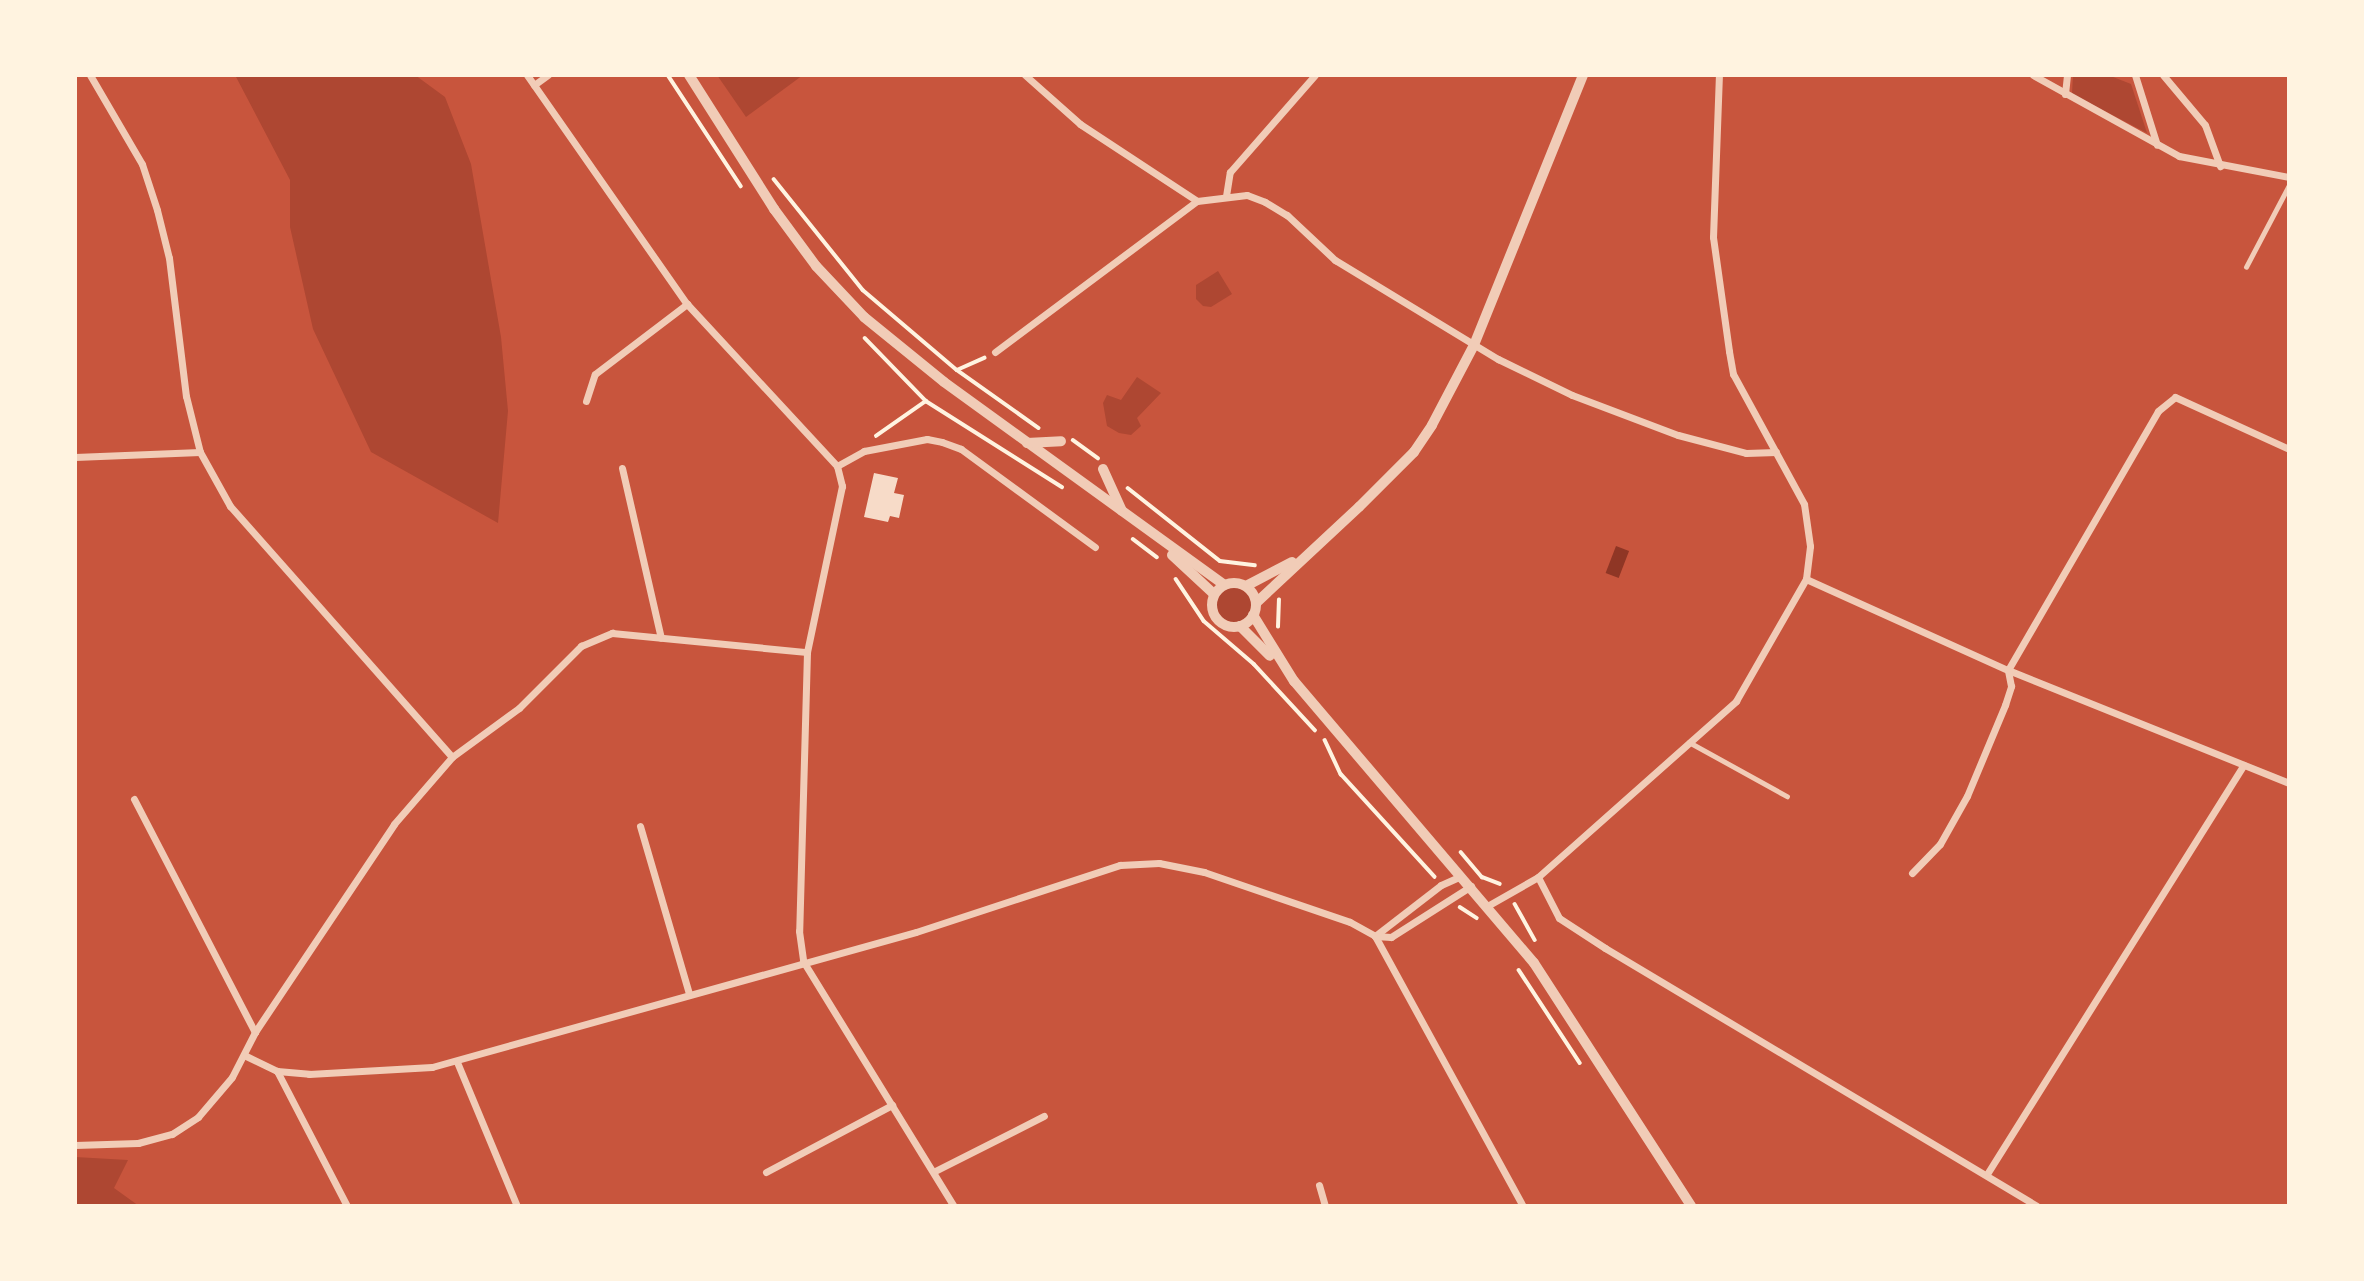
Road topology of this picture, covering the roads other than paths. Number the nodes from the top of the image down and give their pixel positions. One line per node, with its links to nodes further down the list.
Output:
1 (90, 75): 29 (street)
2 (527, 75): 13 (street)
3 (548, 75): 13 (street)
4 (689, 75): 27 (street)
5 (1025, 75): 20 (street)
6 (1315, 75): 19 (street)
7 (1583, 75): 23 (street)
8 (1718, 75): 30 (street)
9 (2033, 75): 14 (street)
10 (2067, 75): 14 (street)
11 (2135, 75): 15 (street)
12 (2164, 75): 16 (street)
13 (534, 85): 22 (street)
14 (2065, 94): 15 (street)
15 (2157, 145): 16 (street)
16 (2220, 166): 17 (street)
17 (2289, 177)
18 (2289, 185): 21 (lane)
19 (1226, 196): 20 (street); 23 (street)
20 (1198, 201): 24 (street)
21 (2246, 267)
22 (687, 304): 25 (street); 33 (street)
23 (1474, 345): 30 (street); 38 (street)
24 (995, 352)
25 (586, 401)
26 (1061, 438): 27 (street)
27 (1027, 443): 35 (street)
28 (2289, 449): 48 (street)
29 (200, 452): 31 (street); 51 (street)
30 (1776, 452): 39 (street)
31 (75, 457)
32 (1103, 465): 35 (street)
33 (837, 466): 37 (street); 47 (street)
34 (622, 468): 46 (street)
35 (1122, 513): 36 (street)
36 (1150, 533): 40 (street); 42 (street)
37 (1095, 547)
38 (1303, 556): 41 (street); 43 (street)
39 (1806, 579): 48 (street); 50 (street)
40 (1224, 585): 41 (street); 42 (street)
41 (1246, 586): 43 (street)
42 (1214, 594): 45 (street)
43 (1256, 603): 44 (street)
44 (1253, 615): 45 (street); 49 (street)
45 (1240, 626): 49 (street)
46 (661, 638): 47 (street); 51 (street)
47 (807, 652): 63 (street)
48 (2008, 670): 52 (street); 57 (street)
49 (1294, 681): 58 (street)
50 (1689, 742): 54 (lane); 59 (street)
51 (452, 757): 65 (street)
52 (2244, 765): 53 (street); 74 (street)
53 (2289, 783)
54 (1787, 796)
55 (134, 799): 65 (street)
56 (640, 826): 64 (street)
57 (1912, 873)
58 (1461, 876): 60 (street); 62 (street)
59 (1538, 877): 61 (street); 74 (street)
60 (1471, 886): 61 (street); 62 (street)
61 (1489, 905): 81 (street)
62 (1376, 936): 63 (street); 80 (street)
63 (803, 961): 64 (street); 69 (street)
64 (689, 994): 67 (street)
65 (255, 1032): 66 (street)
66 (244, 1055): 68 (street); 71 (street)
67 (457, 1062): 68 (street); 77 (street)
68 (277, 1071): 76 (street)
69 (892, 1105): 72 (street); 73 (street)
70 (1044, 1116): 72 (street)
71 (75, 1145)
72 (936, 1171): 78 (street)
73 (766, 1172)
74 (1987, 1174): 82 (street)
75 (1320, 1185): 79 (street)
76 (347, 1206)
77 (517, 1206)
78 (954, 1206)
79 (1325, 1206)
80 (1523, 1206)
81 (1691, 1206)
82 (2037, 1206)

